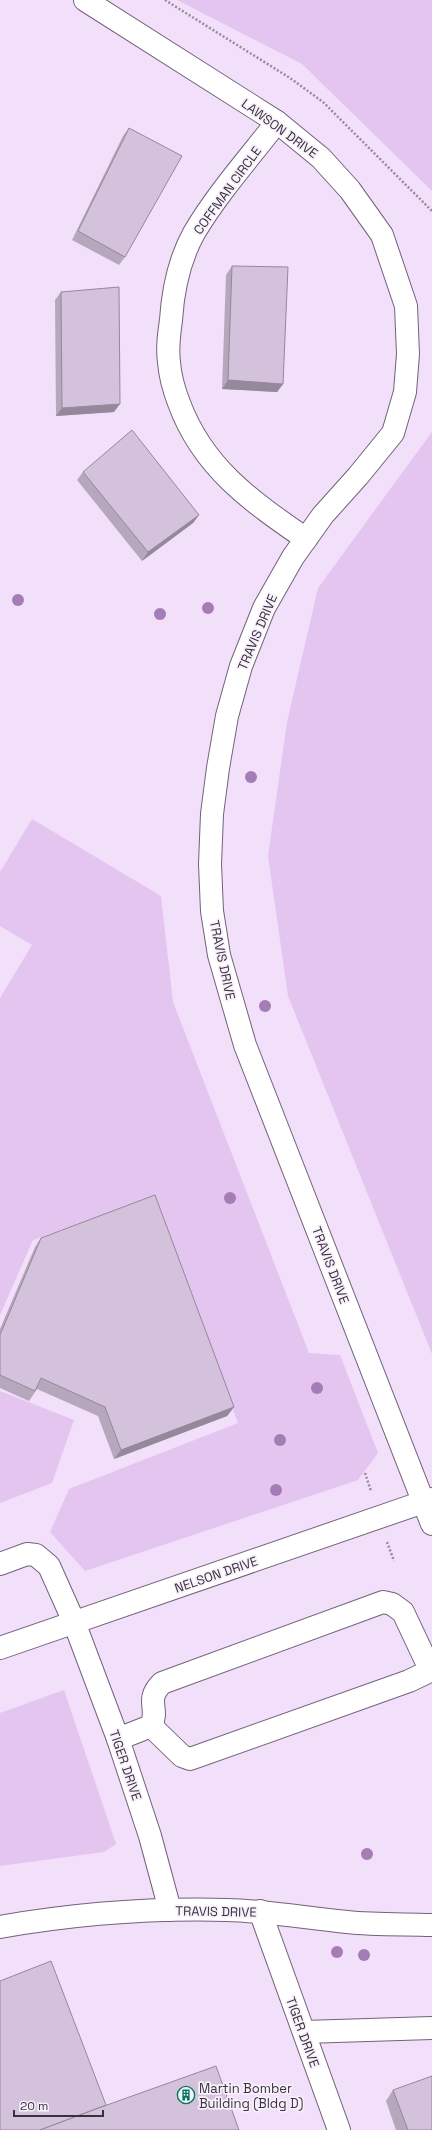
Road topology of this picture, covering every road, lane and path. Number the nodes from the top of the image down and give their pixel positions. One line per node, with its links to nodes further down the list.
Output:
1 (85, 0): 3 (street, LAWSON DRIVE)
2 (165, 0): 4 (path)
3 (277, 122): 5 (street, LAWSON DRIVE); 6 (street, COFFMAN CIRCLE)
4 (432, 211)
5 (393, 434): 6 (street, TRAVIS DRIVE)
6 (306, 539): 7 (street, TRAVIS DRIVE)
7 (428, 1501): 8 (street, TRAVIS DRIVE); 10 (street, NELSON DRIVE)
8 (432, 1524)
9 (0, 1564): 10 (street, TIGER DRIVE)
10 (74, 1622): 11 (street, NELSON DRIVE); 14 (street, TIGER DRIVE)
11 (0, 1648)
12 (432, 1669): 13 (street); 13 (street)
13 (151, 1726): 14 (street)
14 (118, 1739): 15 (street, TIGER DRIVE)
15 (170, 1910): 16 (street, TRAVIS DRIVE); 18 (street, TRAVIS DRIVE)
16 (260, 1911): 17 (street, TRAVIS DRIVE); 20 (street, TIGER DRIVE)
17 (432, 1925)
18 (0, 1927)
19 (432, 2028): 20 (street)
20 (304, 2032): 21 (street, TIGER DRIVE)
21 (339, 2130)

